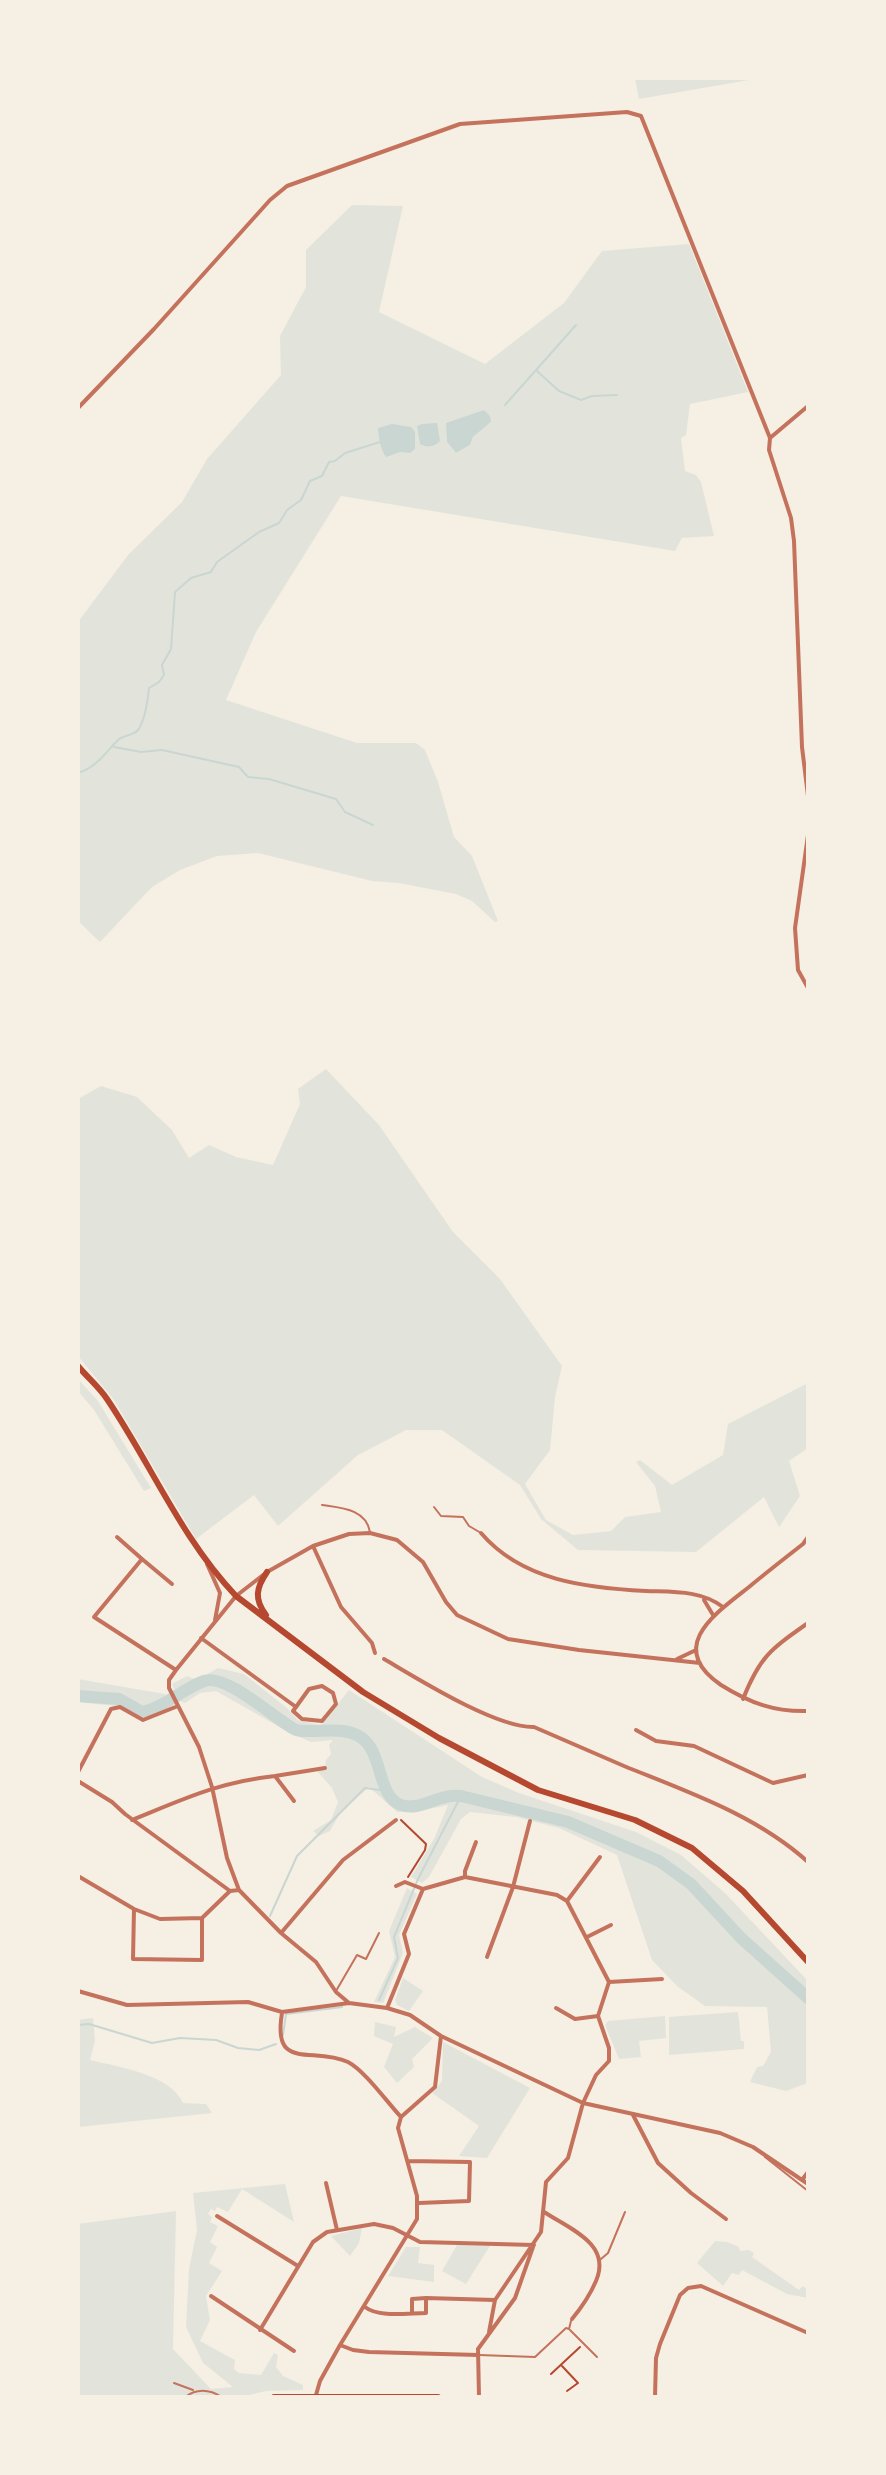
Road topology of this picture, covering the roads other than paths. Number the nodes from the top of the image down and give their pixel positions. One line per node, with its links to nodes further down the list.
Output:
1 (808, 406): 3 (street)
2 (78, 408): 3 (street)
3 (770, 438): 4 (street)
4 (808, 796)
5 (808, 835): 6 (street)
6 (808, 988)
7 (78, 1366): 15 (main road)
8 (322, 1505): 10 (lane)
9 (434, 1507): 11 (lane)
10 (370, 1533): 14 (street); 30 (street)
11 (481, 1533): 20 (street)
12 (117, 1537): 16 (street)
13 (808, 1537): 21 (street)
14 (313, 1546): 17 (street); 28 (street)
15 (202, 1555): 19 (main road); 23 (street)
16 (142, 1559): 18 (street); 32 (street)
17 (267, 1572): 19 (street); 25 (main road)
18 (172, 1584)
19 (236, 1596): 23 (street); 25 (main road)
20 (703, 1598): 21 (street); 22 (street)
21 (723, 1607): 22 (street)
22 (713, 1615): 27 (street)
23 (214, 1622): 26 (street)
24 (808, 1623): 33 (street)
25 (273, 1625): 66 (main road)
26 (201, 1638): 32 (street); 35 (street)
27 (696, 1650): 30 (street); 31 (street)
28 (375, 1653)
29 (384, 1659): 50 (street)
30 (675, 1660): 31 (street)
31 (700, 1663): 33 (street)
32 (176, 1670): 34 (street)
33 (743, 1699): 36 (street)
34 (177, 1704): 39 (street); 43 (street)
35 (296, 1707): 35 (street)
36 (808, 1711)
37 (636, 1730): 40 (street)
38 (325, 1768): 41 (street)
39 (78, 1772)
40 (808, 1775)
41 (275, 1776): 43 (street); 44 (street)
42 (78, 1781): 45 (street)
43 (212, 1787): 45 (street); 56 (street)
44 (294, 1801)
45 (132, 1820): 57 (street)
46 (396, 1820): 62 (street)
47 (530, 1821): 54 (street)
48 (476, 1842): 52 (street)
49 (600, 1857): 58 (street)
50 (808, 1862)
51 (78, 1876): 59 (street)
52 (465, 1877): 54 (street); 55 (street)
53 (396, 1886): 55 (street)
54 (513, 1887): 58 (street); 65 (street)
55 (421, 1888): 72 (street)
56 (239, 1890): 57 (street); 62 (street)
57 (230, 1891): 60 (street)
58 (567, 1901): 64 (street)
59 (134, 1909): 60 (street); 60 (street)
60 (202, 1918)
61 (611, 1925): 64 (street)
62 (281, 1933): 70 (street)
63 (379, 1933): 70 (lane)
64 (587, 1937): 68 (street)
65 (487, 1957)
66 (808, 1962)
67 (662, 1979): 68 (street)
68 (609, 1982): 75 (street)
69 (78, 1991): 74 (street)
70 (336, 1992): 71 (street)
71 (349, 2003): 72 (street); 74 (street)
72 (387, 2008): 76 (street)
73 (556, 2008): 75 (street)
74 (282, 2012): 79 (street)
75 (598, 2016): 77 (street)
76 (441, 2036): 77 (street); 79 (street)
77 (583, 2103): 78 (street); 88 (street)
78 (633, 2115): 80 (street); 91 (street)
79 (401, 2117): 81 (street)
80 (762, 2153): 83 (street); 86 (lane)
81 (408, 2161): 87 (street); 87 (street)
82 (808, 2172): 83 (street)
83 (802, 2180): 85 (street)
84 (326, 2183): 92 (street)
85 (808, 2184)
86 (808, 2191)
87 (419, 2203): 93 (street)
88 (544, 2212): 94 (street); 95 (street)
89 (625, 2212): 95 (lane)
90 (217, 2216): 96 (street)
91 (726, 2219)
92 (337, 2230): 93 (street); 96 (street)
93 (407, 2236): 94 (street); 100 (street)
94 (534, 2245): 99 (street); 105 (street)
95 (601, 2259): 102 (street)
96 (298, 2266): 104 (street)
97 (211, 2296): 104 (street)
98 (426, 2298): 99 (street); 101 (street); 101 (street)
99 (495, 2300): 105 (street)
100 (364, 2306): 101 (street); 107 (street)
101 (412, 2313)
102 (572, 2319): 103 (lane)
103 (569, 2329): 109 (lane); 110 (lane)
104 (260, 2330): 108 (street)
105 (489, 2332): 109 (street)
106 (808, 2333): 119 (street)
107 (340, 2345): 109 (street); 113 (street)
108 (294, 2351)
109 (478, 2355): 118 (street)
110 (597, 2357)
111 (174, 2383): 112 (lane)
112 (194, 2390): 114 (lane); 115 (lane)
113 (316, 2395): 116 (main road); 117 (main road)
114 (185, 2397)
115 (222, 2397)
116 (274, 2397)
117 (438, 2397)
118 (479, 2397)
119 (655, 2397)

